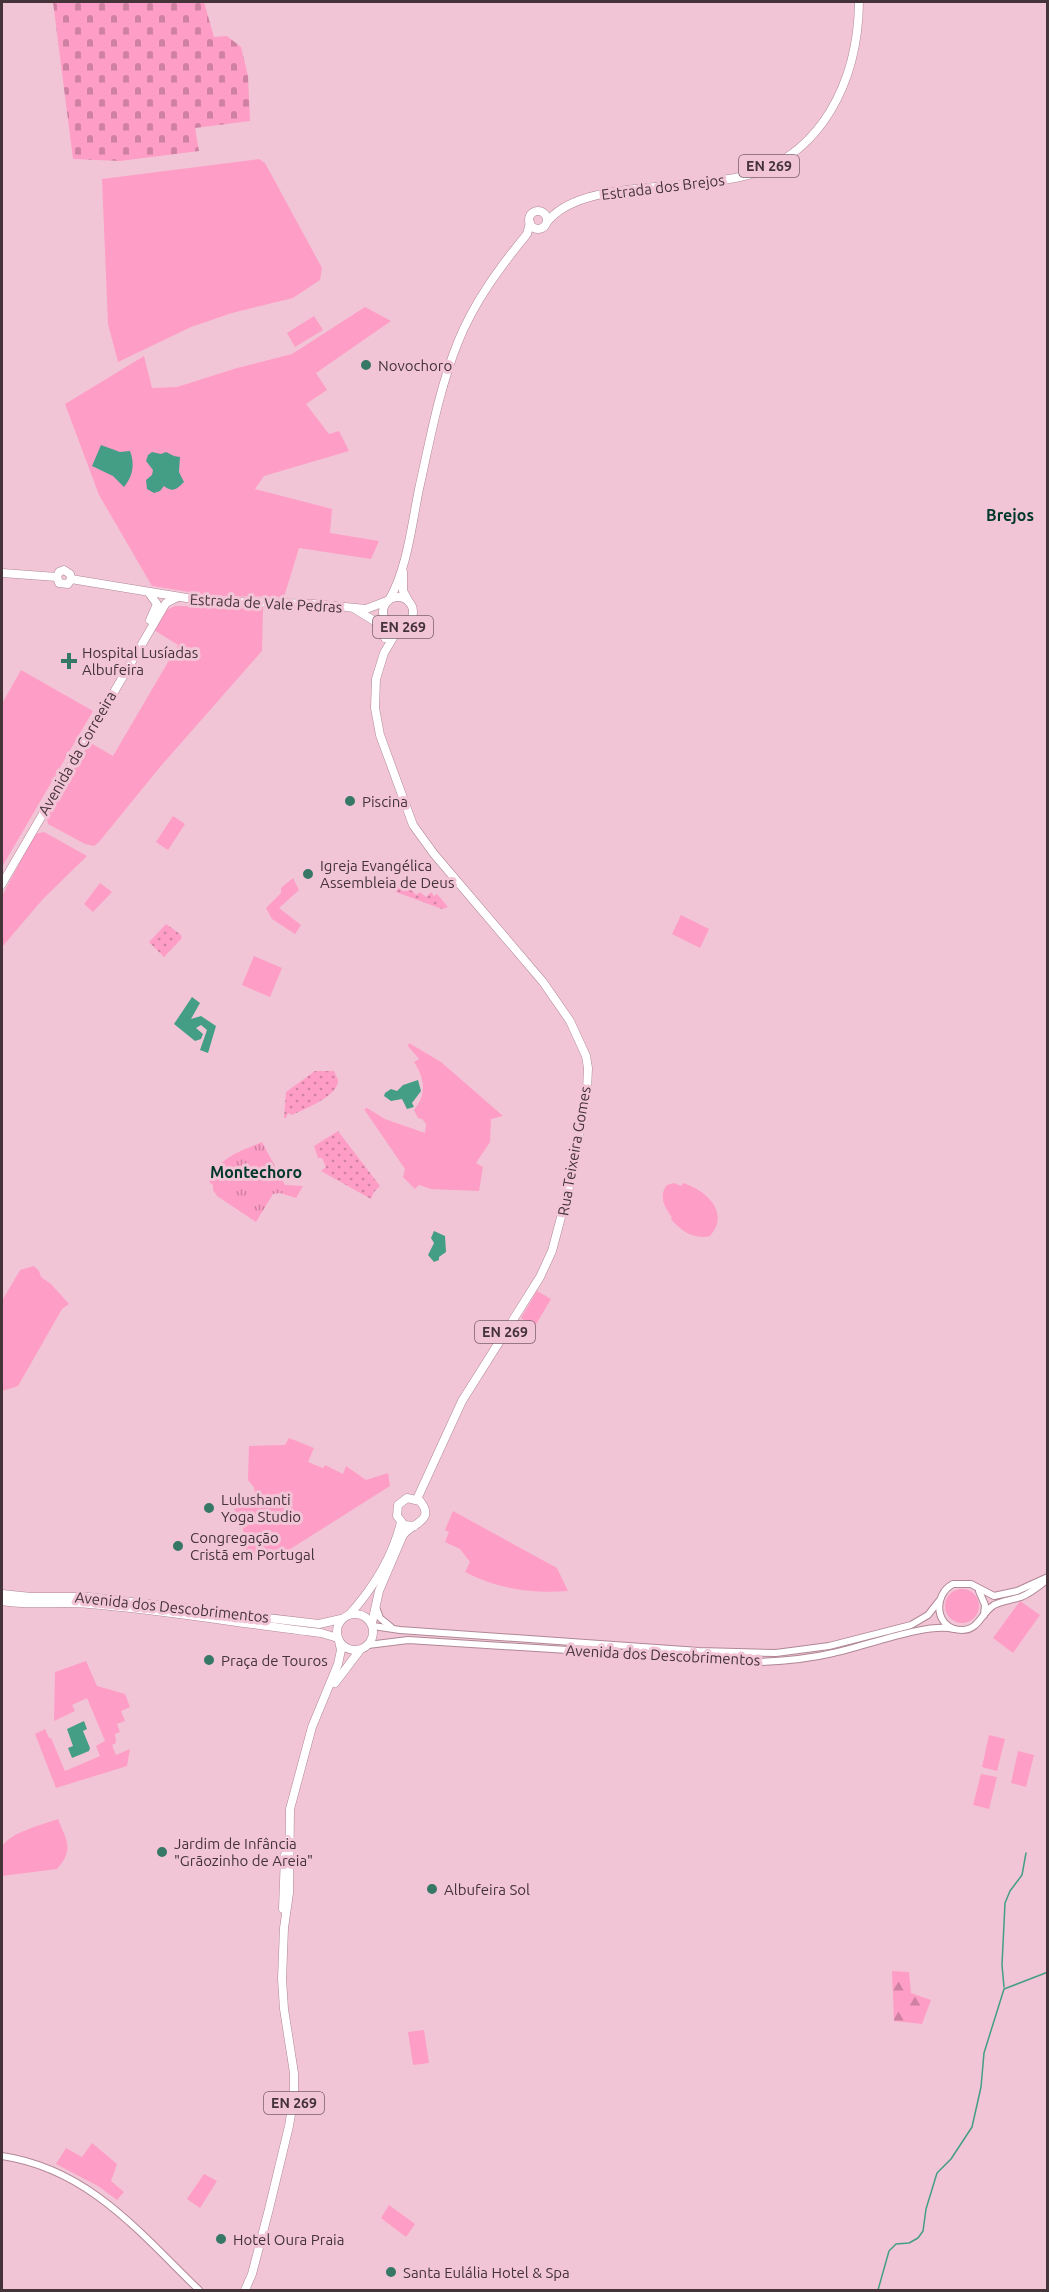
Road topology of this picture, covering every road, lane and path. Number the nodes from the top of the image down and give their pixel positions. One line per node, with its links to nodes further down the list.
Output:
1 (859, 2): 2 (main road, Estrada dos Brejos / EN 269)
2 (575, 203): 3 (main road, EN 269); 5 (main road, EN 269)
3 (540, 211): 4 (main road, EN 269); 5 (main road)
4 (530, 223): 5 (main road); 6 (main road, EN 269)
5 (544, 225): 6 (main road, EN 269)
6 (516, 249): 7 (main road, EN 269)
7 (406, 549): 11 (main road, EN 269); 12 (main road, EN 269)
8 (2, 573): 9 (main road, Estrada de Vale Pedras)
9 (149, 593): 10 (main road, Estrada de Vale Pedras); 18 (main road, Avenida da Correeira)
10 (178, 597): 13 (main road, Estrada de Vale Pedras); 19 (main road, Avenida da Correeira)
11 (388, 600): 12 (main road, EN 269); 13 (main road, Estrada de Vale Pedras); 14 (main road, EN 269)
12 (409, 602): 15 (main road, EN 269)
13 (354, 608): 14 (main road, Estrada de Vale Pedras); 16 (main road)
14 (386, 621): 15 (main road, EN 269); 16 (main road, Rua Teixeira Gomes / EN 269)
15 (405, 626): 17 (main road, Rua Teixeira Gomes / EN 269)
16 (385, 639): 17 (main road, Rua Teixeira Gomes / EN 269)
17 (384, 653): 20 (main road, Rua Teixeira Gomes / EN 269)
18 (2, 877)
19 (2, 884)
20 (417, 1499): 21 (main road); 22 (main road, EN 269)
21 (401, 1522): 22 (main road); 29 (main road)
22 (414, 1526): 28 (main road, EN 269)
23 (1047, 1578): 24 (street); 30 (street)
24 (977, 1588): 27 (street); 30 (street)
25 (2, 1594): 31 (main road, Avenida dos Descobrimentos)
26 (2, 1601): 35 (main road, Avenida dos Descobrimentos)
27 (939, 1601): 33 (street); 34 (street, Avenida dos Descobrimentos)
28 (375, 1604): 32 (main road, EN 269); 34 (street)
29 (350, 1614): 31 (main road); 32 (main road)
30 (983, 1617): 33 (street)
31 (342, 1619): 35 (main road, EN 269)
32 (372, 1624): 34 (street, Avenida dos Descobrimentos); 36 (main road, EN 269)
33 (954, 1629): 36 (street, Avenida dos Descobrimentos)
34 (400, 1630)
35 (339, 1640): 36 (main road); 37 (main road, EN 269)
36 (364, 1647): 37 (main road, EN 269)
37 (312, 1727): 39 (main road, EN 269)
38 (2, 2156): 40 (street)
39 (252, 2274): 41 (main road, EN 269); 42 (main road, EN 269)
40 (198, 2290)
41 (245, 2290)
42 (251, 2290)

